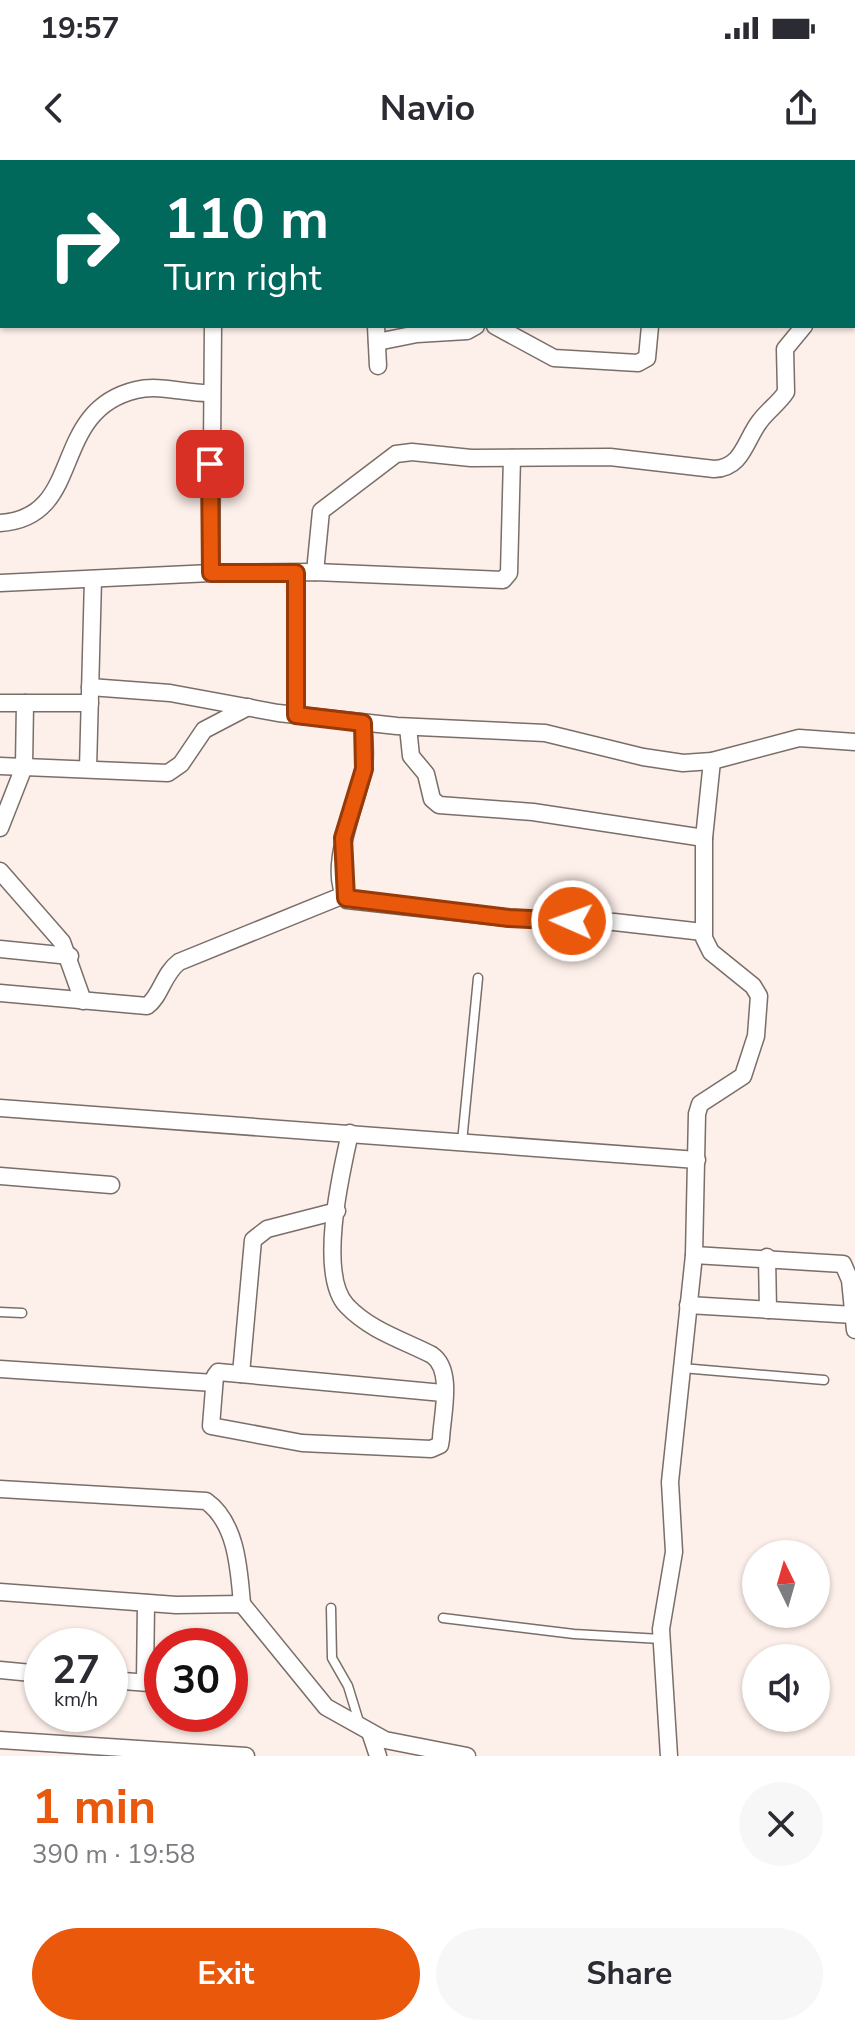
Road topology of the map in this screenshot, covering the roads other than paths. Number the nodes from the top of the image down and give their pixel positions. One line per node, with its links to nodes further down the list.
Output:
1 (213, 328): 8 (street)
2 (472, 328): 6 (street)
3 (499, 328): 4 (street)
4 (650, 328)
5 (802, 328): 9 (street)
6 (376, 334): 7 (street)
7 (378, 366)
8 (211, 393): 10 (street); 12 (street)
9 (512, 458): 11 (street); 11 (street)
10 (0, 523)
11 (315, 572): 13 (street)
12 (211, 573): 13 (street); 14 (street)
13 (296, 573): 20 (street)
14 (93, 579): 15 (street); 16 (street)
15 (0, 583)
16 (90, 695): 18 (street); 19 (street); 27 (street)
17 (0, 703): 18 (street)
18 (25, 703): 26 (street)
19 (248, 707): 20 (street); 27 (street)
20 (296, 715): 21 (street)
21 (363, 723): 22 (street); 31 (street)
22 (408, 727): 24 (street); 29 (street)
23 (855, 742): 24 (street)
24 (712, 761): 29 (street)
25 (0, 766): 26 (street)
26 (24, 767): 27 (street); 28 (street)
27 (88, 769)
28 (0, 828)
29 (704, 838): 32 (street)
30 (0, 871): 34 (street)
31 (344, 895): 32 (street); 37 (street)
32 (703, 932): 41 (street)
33 (0, 949): 34 (street)
34 (70, 956): 37 (street)
35 (478, 978): 40 (lane)
36 (0, 993): 37 (street)
37 (83, 1001)
38 (0, 1108): 39 (street)
39 (350, 1133): 40 (street); 44 (street)
40 (462, 1142): 41 (street)
41 (697, 1160): 45 (street)
42 (0, 1176): 43 (street)
43 (111, 1185)
44 (337, 1211): 54 (street); 57 (street)
45 (694, 1255): 46 (street); 47 (street)
46 (767, 1257): 48 (street); 51 (street)
47 (688, 1305): 48 (street); 52 (street)
48 (768, 1310): 51 (street)
49 (0, 1312): 50 (lane)
50 (22, 1313)
51 (854, 1322)
52 (681, 1368): 55 (lane); 65 (street)
53 (0, 1369): 56 (street)
54 (241, 1374): 56 (street); 57 (street)
55 (824, 1380)
56 (214, 1383): 57 (street)
57 (443, 1393)
58 (0, 1489): 61 (street)
59 (0, 1592): 60 (street)
60 (146, 1603): 61 (street); 64 (street)
61 (242, 1604): 68 (street)
62 (331, 1608): 68 (lane)
63 (443, 1618): 65 (lane)
64 (148, 1628)
65 (661, 1639): 74 (street)
66 (0, 1670): 67 (street)
67 (24, 1672)
68 (365, 1730): 72 (street); 73 (street)
69 (0, 1740): 70 (street)
70 (196, 1754): 71 (street)
71 (246, 1756)
72 (378, 1756)
73 (467, 1756)
74 (669, 1756)

